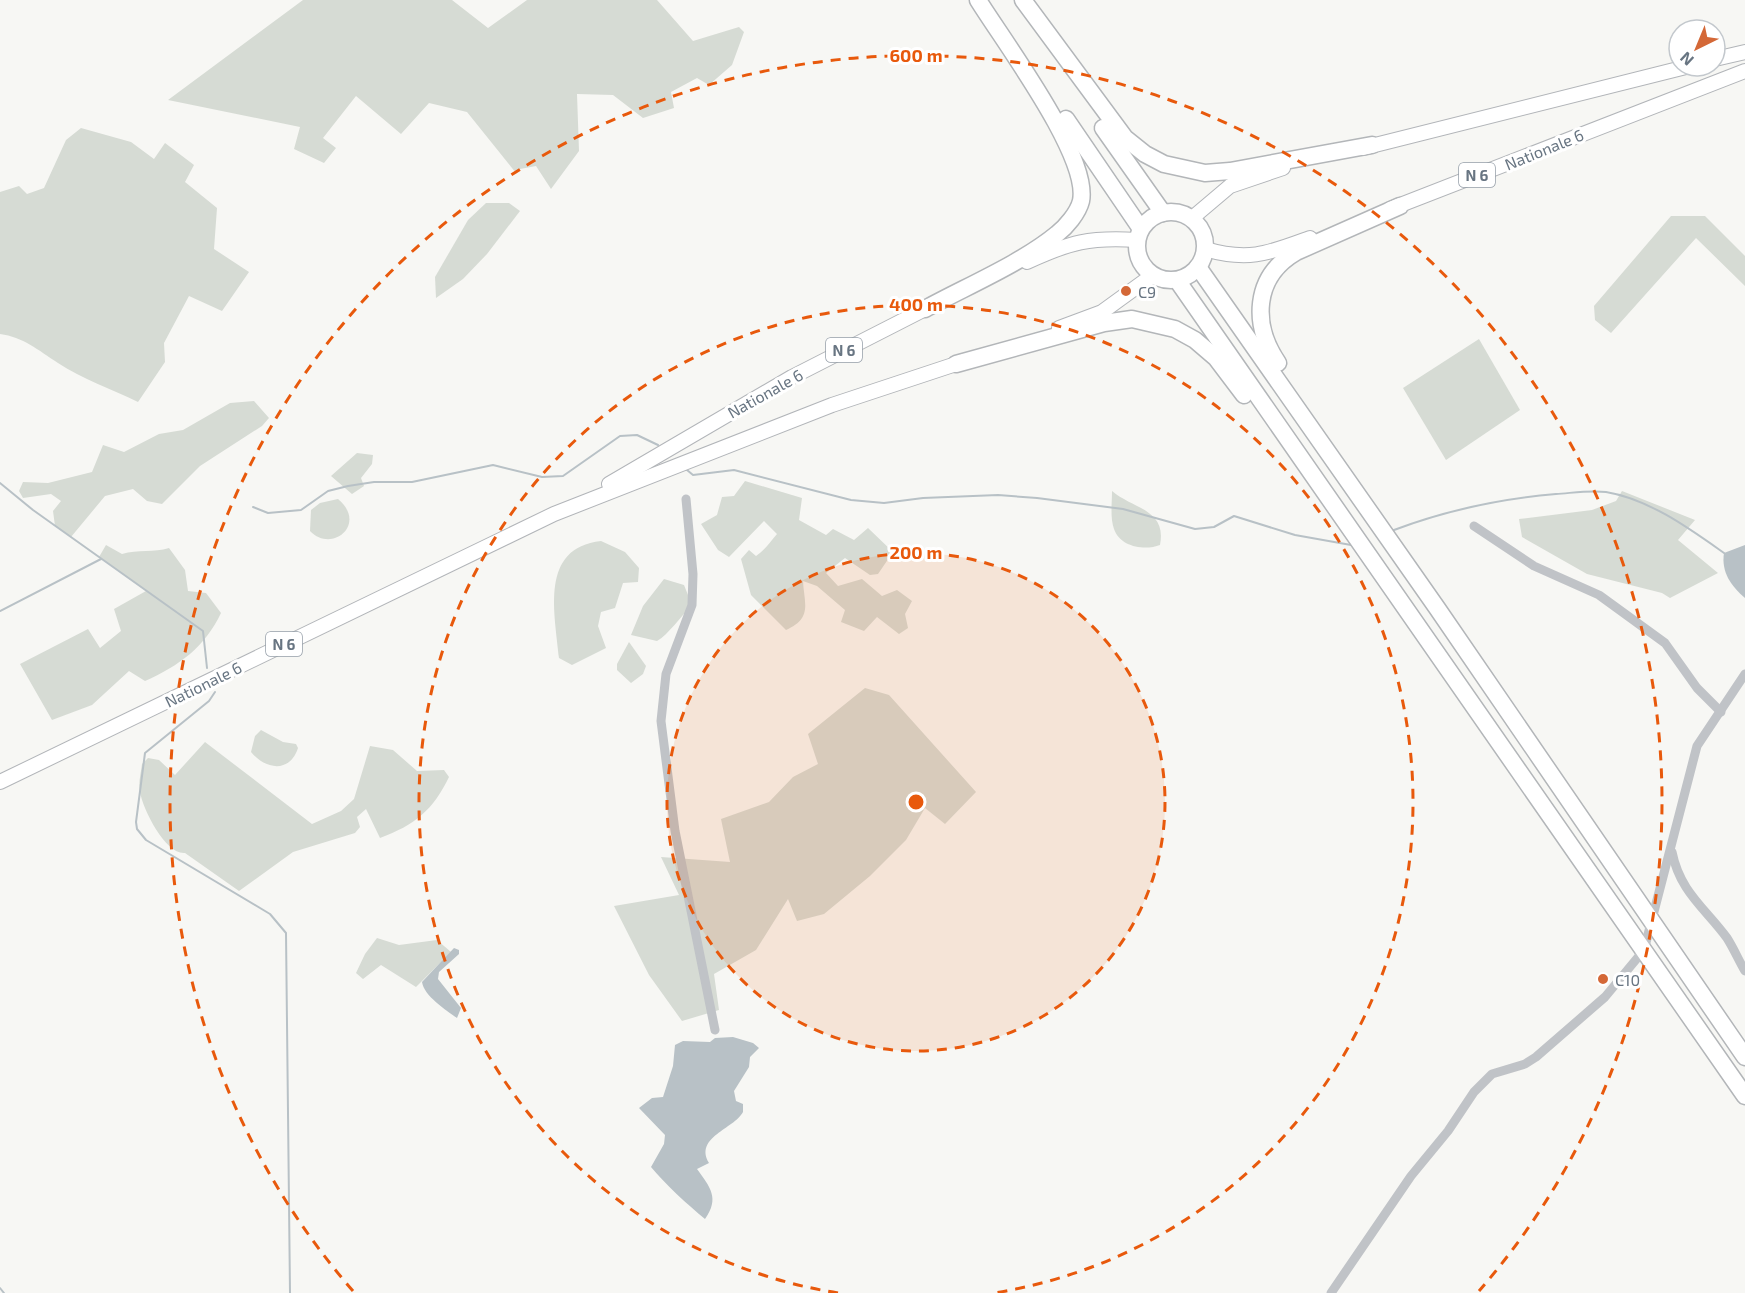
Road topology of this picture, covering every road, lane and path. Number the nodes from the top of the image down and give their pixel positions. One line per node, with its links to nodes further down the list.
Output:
1 (978, 0): 18 (highway)
2 (983, 0): 13 (highway)
3 (1015, 0): 11 (highway)
4 (1023, 0): 9 (highway)
5 (1745, 52): 6 (main road)
6 (1727, 56)
7 (1745, 71): 10 (main road, Nationale 6 / N 6)
8 (1667, 72): 9 (main road)
9 (1372, 146): 12 (main road)
10 (1400, 206): 14 (main road, Nationale 6 / N 6); 23 (highway)
11 (1163, 213): 12 (highway); 13 (highway)
12 (1191, 219): 14 (highway)
13 (1139, 234): 16 (highway); 18 (main road, Nationale 6 / N 6)
14 (1205, 249): 15 (highway)
15 (1198, 267): 17 (highway); 23 (highway)
16 (1153, 275): 17 (highway); 19 (main road, Nationale 6 / N 6)
17 (1177, 280): 24 (highway)
18 (925, 309): 21 (main road, Nationale 6 / N 6)
19 (956, 364): 21 (main road, Nationale 6 / N 6); 24 (highway)
20 (686, 499): 32 (street)
21 (568, 508): 27 (main road, Nationale 6 / N 6)
22 (1474, 526): 26 (street)
23 (1437, 608): 29 (highway)
24 (1415, 620): 30 (highway)
25 (1745, 674): 26 (street)
26 (1721, 712): 28 (street)
27 (0, 782)
28 (1671, 851): 29 (street); 31 (street)
29 (1650, 922): 30 (street); 33 (highway)
30 (1644, 950): 34 (highway); 35 (street)
31 (1745, 971)
32 (715, 1030)
33 (1745, 1057)
34 (1745, 1096)
35 (1331, 1293)

